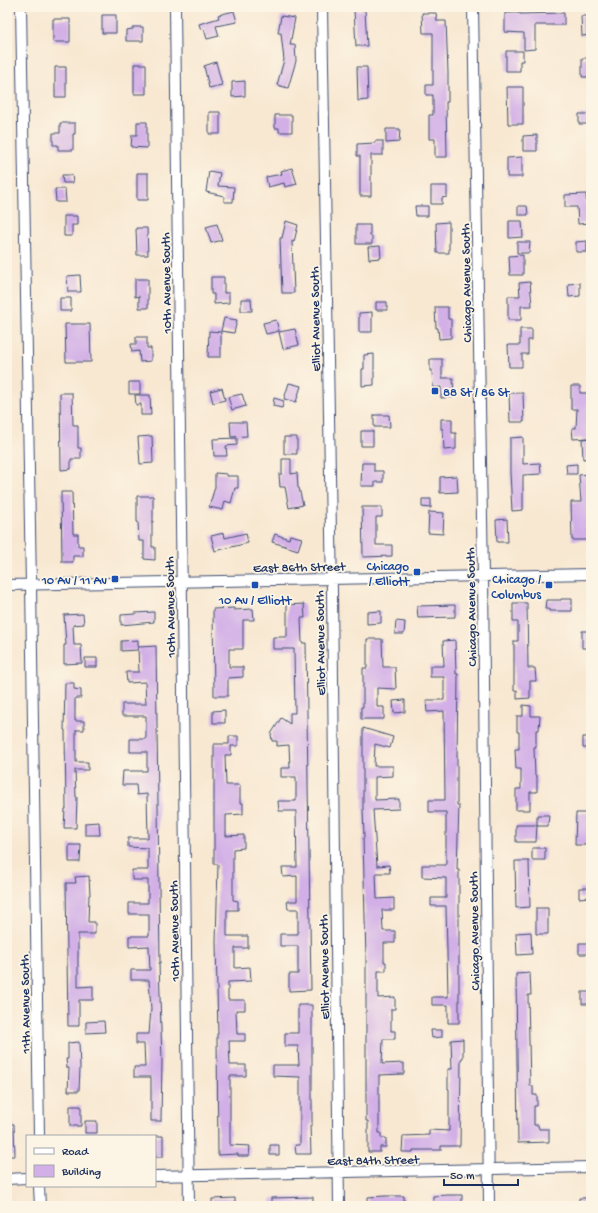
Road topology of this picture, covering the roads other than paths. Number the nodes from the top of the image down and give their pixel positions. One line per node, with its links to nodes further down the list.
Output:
1 (21, 7): 10 (street, 11th Avenue South)
2 (175, 7): 8 (street, 10th Avenue South)
3 (322, 7): 7 (street, Elliot Avenue South)
4 (473, 7): 6 (street, Chicago Avenue South)
5 (591, 574): 6 (street, East 86th Street)
6 (483, 576): 7 (street, East 86th Street); 13 (street, Chicago Avenue South)
7 (332, 579): 8 (street, East 86th Street); 14 (street, Elliot Avenue South)
8 (182, 582): 10 (street, East 86th Street); 16 (street, 10th Avenue South)
9 (7, 585): 10 (street, East 86th Street)
10 (32, 585): 11 (street, 11th Avenue South)
11 (39, 1135)
12 (591, 1168): 13 (street, East 84th Street)
13 (488, 1170): 14 (street, East 84th Street); 23 (street, Chicago Avenue South)
14 (339, 1172): 16 (street, East 84th Street); 22 (street, Elliot Avenue South)
15 (156, 1176): 16 (street, East 84th Street)
16 (189, 1176): 21 (street, 10th Avenue South)
17 (26, 1178): 18 (street)
18 (7, 1179)
19 (39, 1187): 20 (street)
20 (40, 1206)
21 (190, 1206)
22 (339, 1206)
23 (489, 1206)

